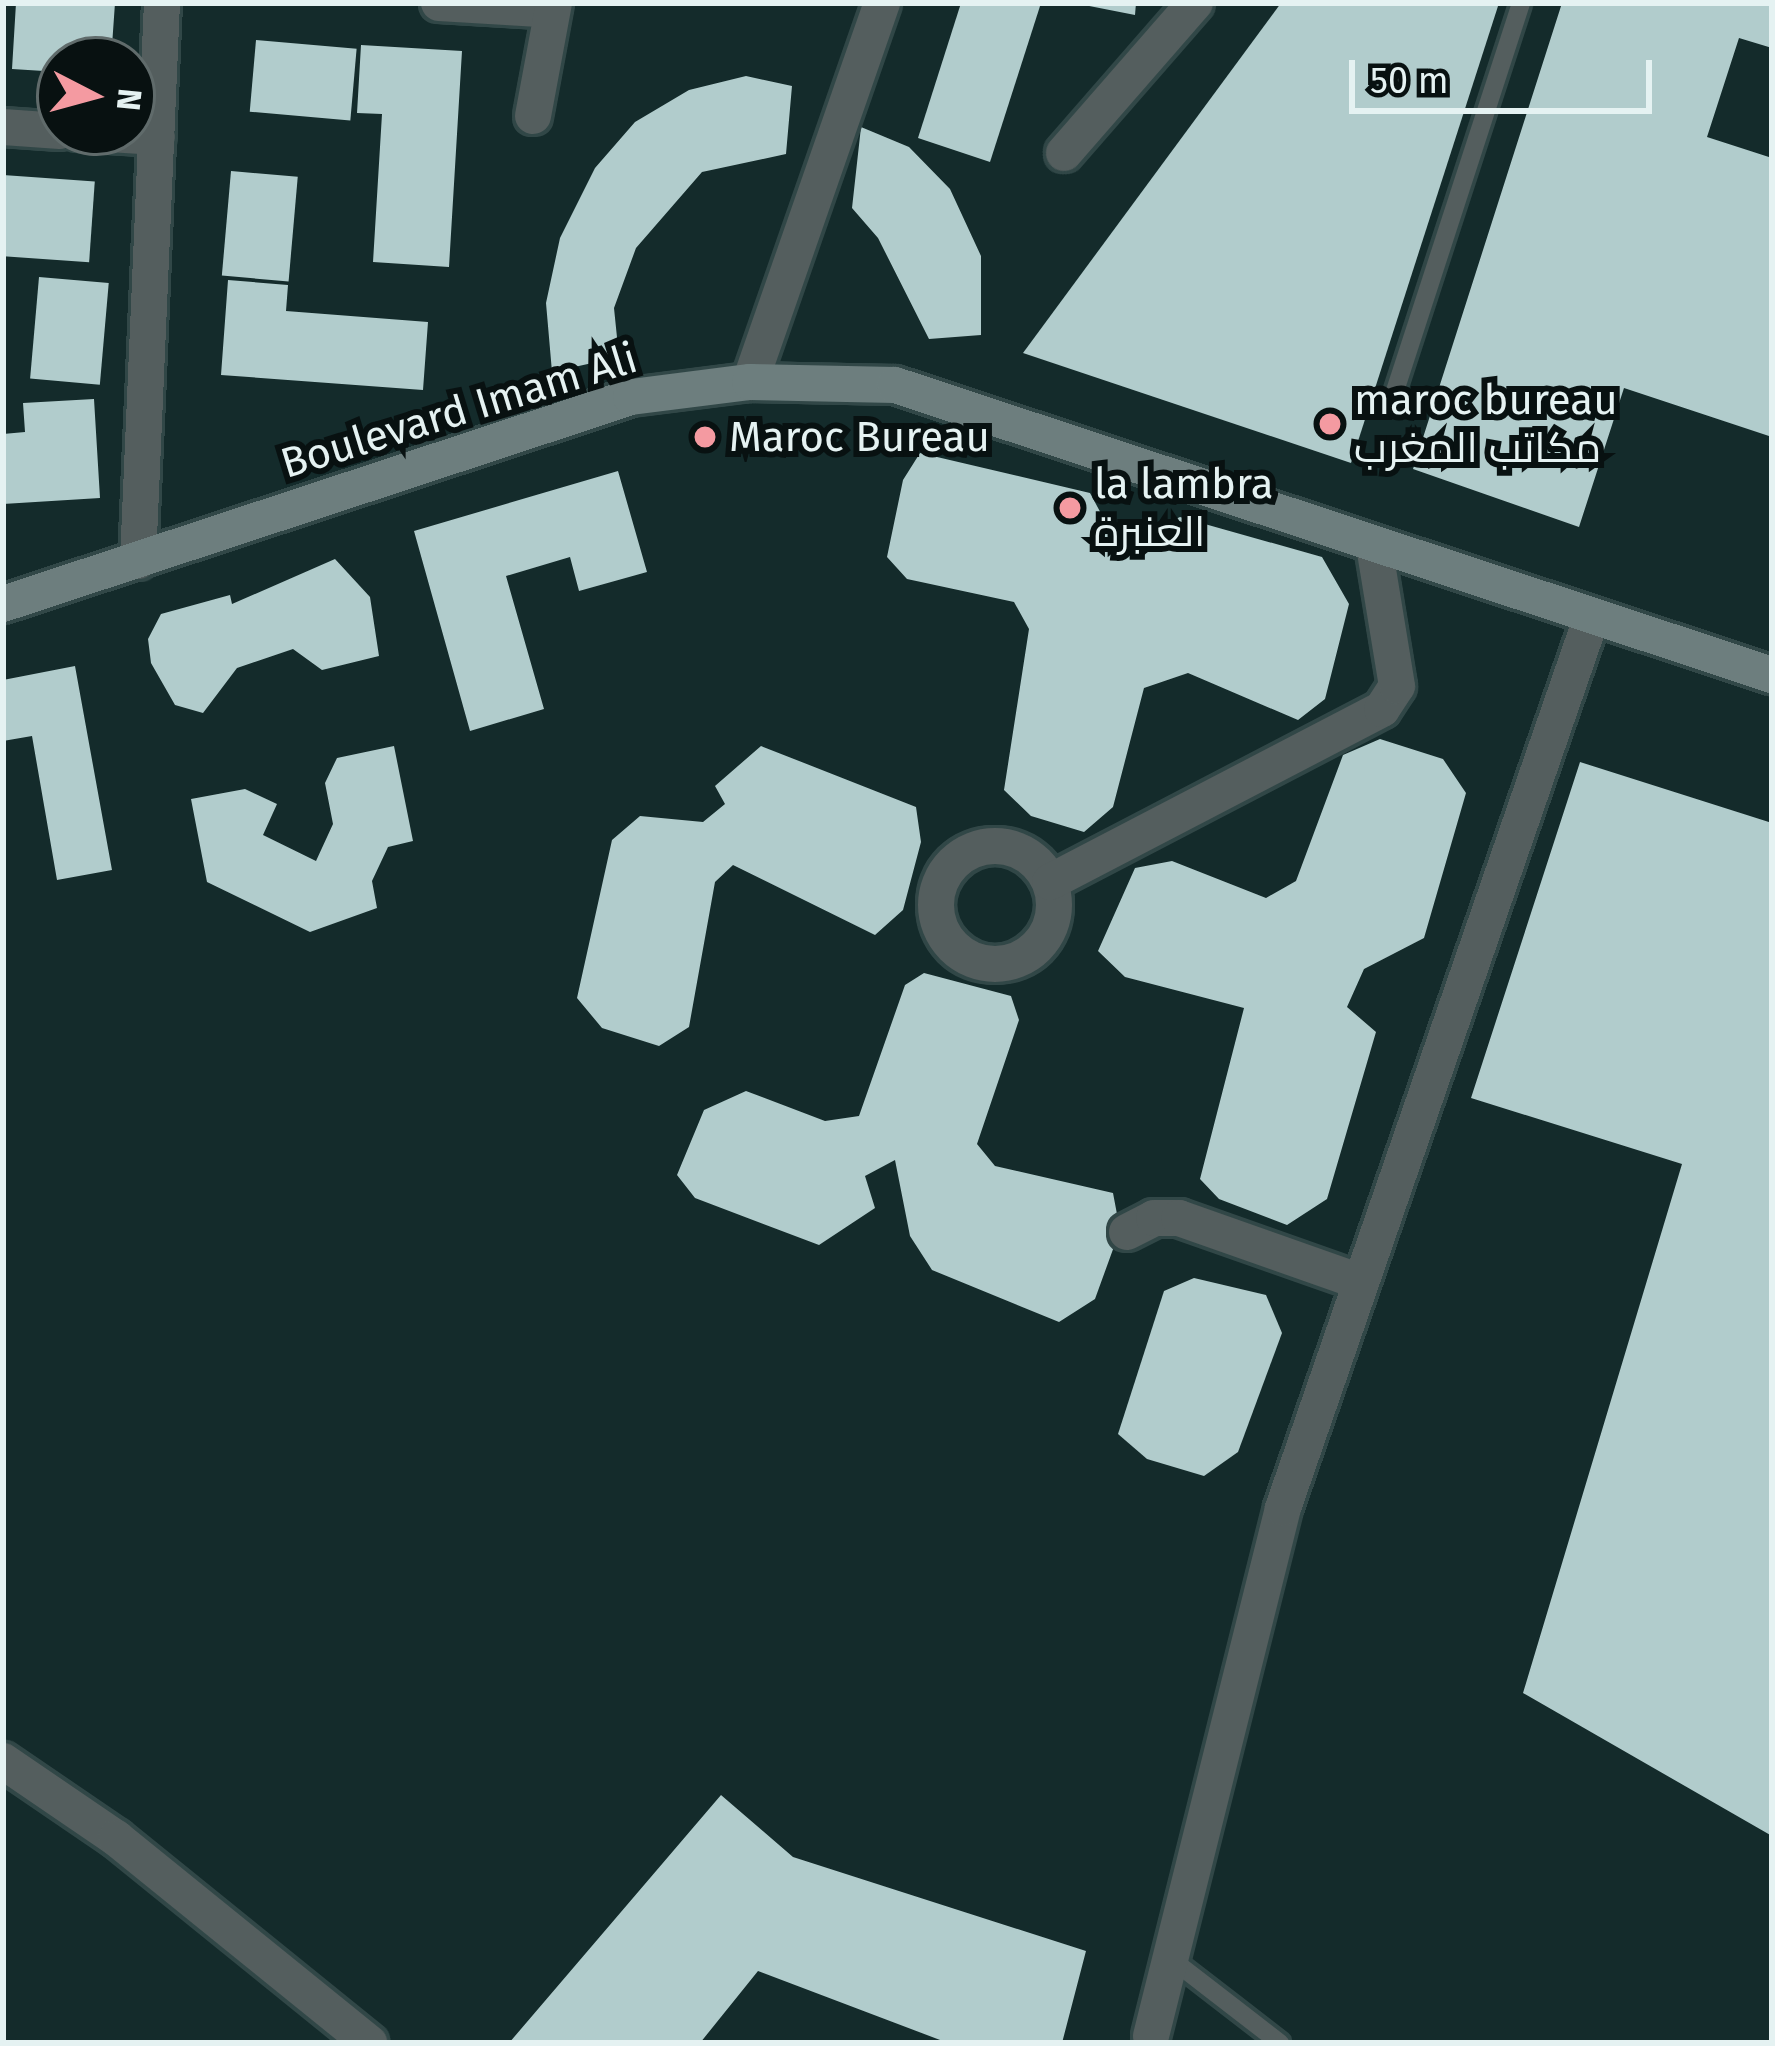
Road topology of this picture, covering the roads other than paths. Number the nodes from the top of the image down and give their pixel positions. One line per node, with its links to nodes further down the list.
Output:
1 (162, 3): 10 (street)
2 (440, 3): 6 (street)
3 (882, 3): 12 (street)
4 (1195, 3): 11 (street)
5 (1522, 3): 13 (lane)
6 (553, 7): 7 (street)
7 (533, 116)
8 (3, 127): 9 (street)
9 (36, 129)
10 (158, 137): 15 (street)
11 (1064, 153)
12 (751, 382): 14 (street, Boulevard Imam Ali); 15 (street, Boulevard Imam Ali)
13 (1395, 391)
14 (1373, 547): 17 (street, Boulevard Imam Ali); 19 (street)
15 (138, 561): 16 (street, Boulevard Imam Ali)
16 (3, 604)
17 (1591, 619): 18 (street, Boulevard Imam Ali); 21 (street)
18 (1772, 675)
19 (1050, 882)
20 (1127, 1232): 21 (street)
21 (1361, 1282): 23 (street)
22 (3, 1761): 25 (street)
23 (1170, 1958): 24 (street); 26 (lane)
24 (1151, 2036)
25 (369, 2043)
26 (1280, 2043)

